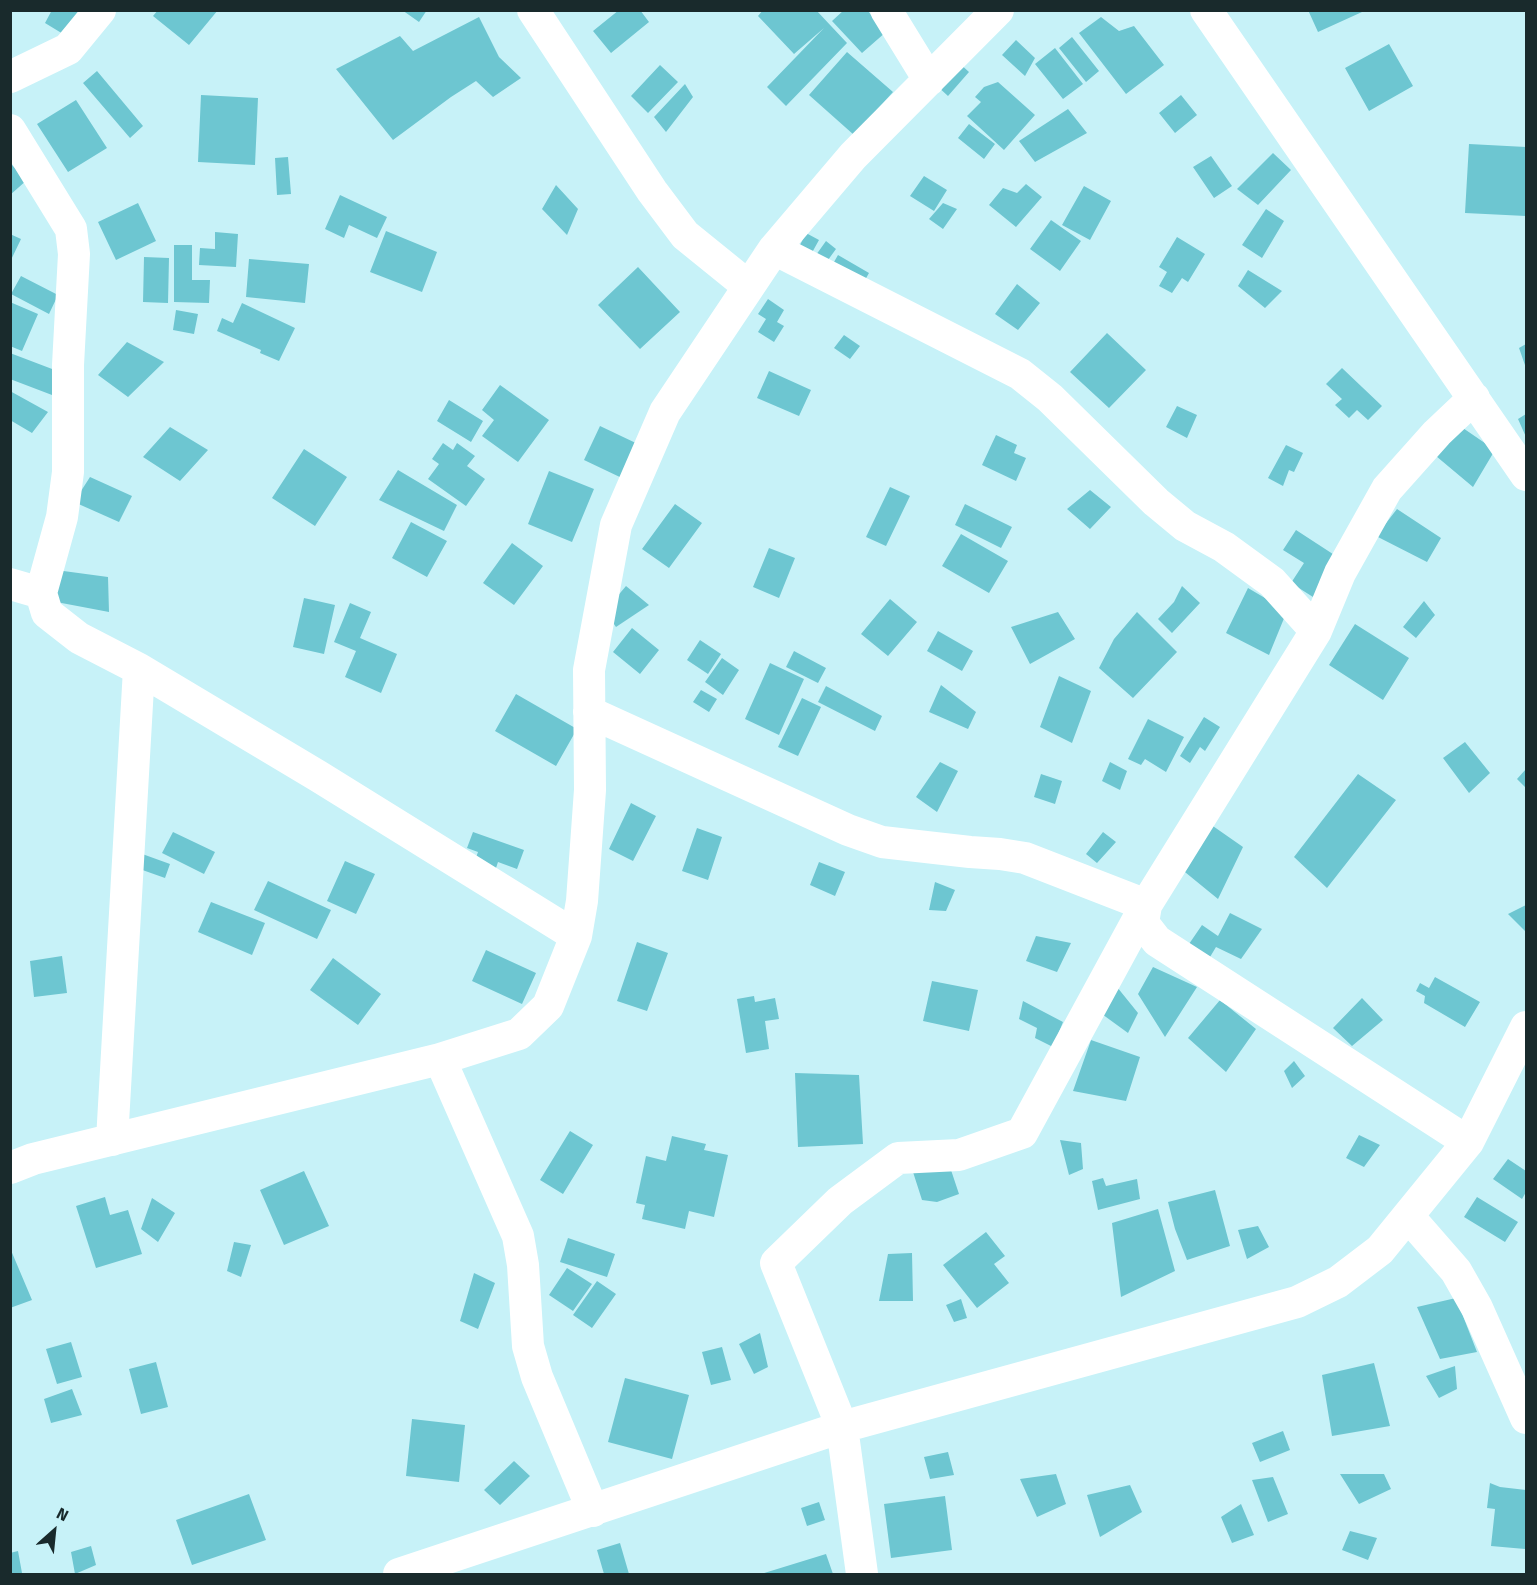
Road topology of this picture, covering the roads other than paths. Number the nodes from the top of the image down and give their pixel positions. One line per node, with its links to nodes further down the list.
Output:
1 (100, 10): 6 (street)
2 (533, 10): 10 (street)
3 (886, 10): 7 (street)
4 (998, 10): 7 (street)
5 (1206, 10): 11 (street)
6 (10, 77)
7 (929, 80): 9 (street)
8 (10, 130): 14 (street)
9 (774, 249): 10 (street); 15 (street)
10 (748, 286): 17 (street)
11 (1474, 398): 12 (street); 15 (street)
12 (1527, 475)
13 (10, 584): 14 (street)
14 (41, 593): 16 (street)
15 (1316, 631): 18 (street)
16 (139, 669): 19 (street); 22 (street)
17 (590, 712): 18 (street); 19 (street)
18 (1146, 905): 23 (street); 27 (street)
19 (576, 936): 21 (street)
20 (1527, 1027): 23 (street)
21 (440, 1059): 22 (street); 28 (street)
22 (112, 1140): 24 (street)
23 (1468, 1142): 25 (street)
24 (10, 1168)
25 (1408, 1216): 26 (street); 27 (street)
26 (1527, 1418)
27 (842, 1427): 28 (street); 30 (street)
28 (593, 1510): 29 (street)
29 (399, 1575)
30 (862, 1575)

